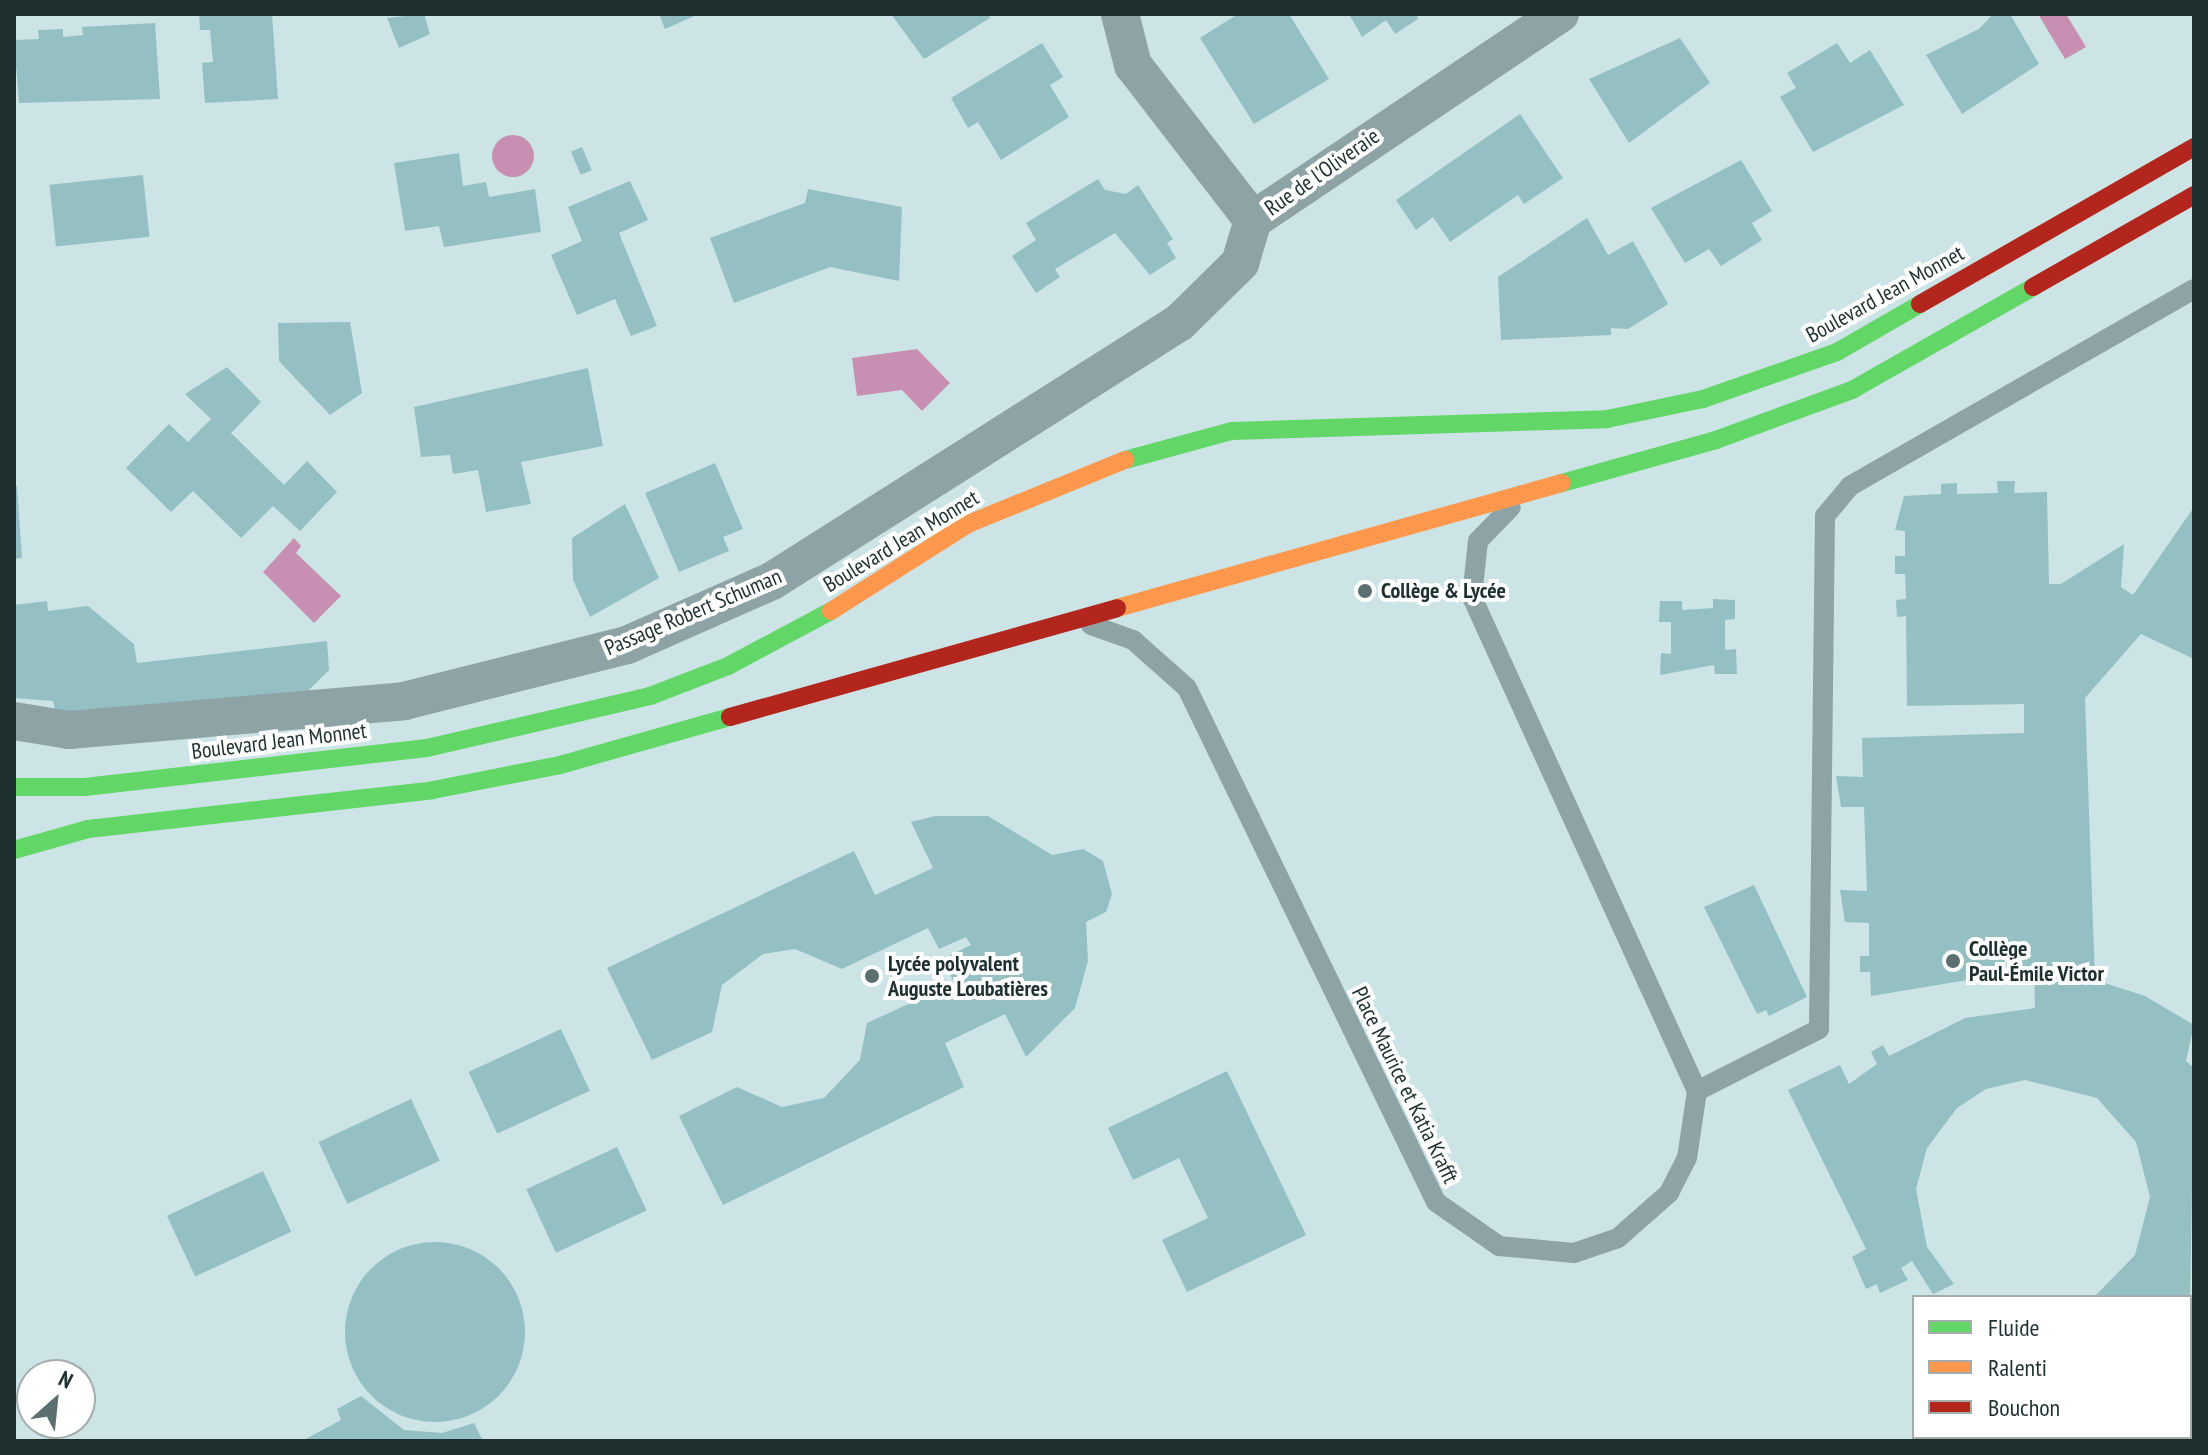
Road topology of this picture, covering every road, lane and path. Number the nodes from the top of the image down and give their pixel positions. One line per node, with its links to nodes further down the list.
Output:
1 (1120, 14): 5 (street, Rue de l'Oliveraie)
2 (1560, 14): 5 (street, Rue de l'Oliveraie)
3 (2194, 147): 10 (street, Boulevard Jean Monnet)
4 (2194, 195): 7 (street)
5 (1253, 220): 9 (street, Passage Robert Schuman)
6 (2194, 289): 12 (lane)
7 (1534, 491): 8 (street); 12 (lane)
8 (1069, 621): 11 (street); 12 (lane, Place Maurice et Katia Krafft)
9 (14, 721)
10 (14, 787)
11 (14, 850)
12 (1697, 1091)

